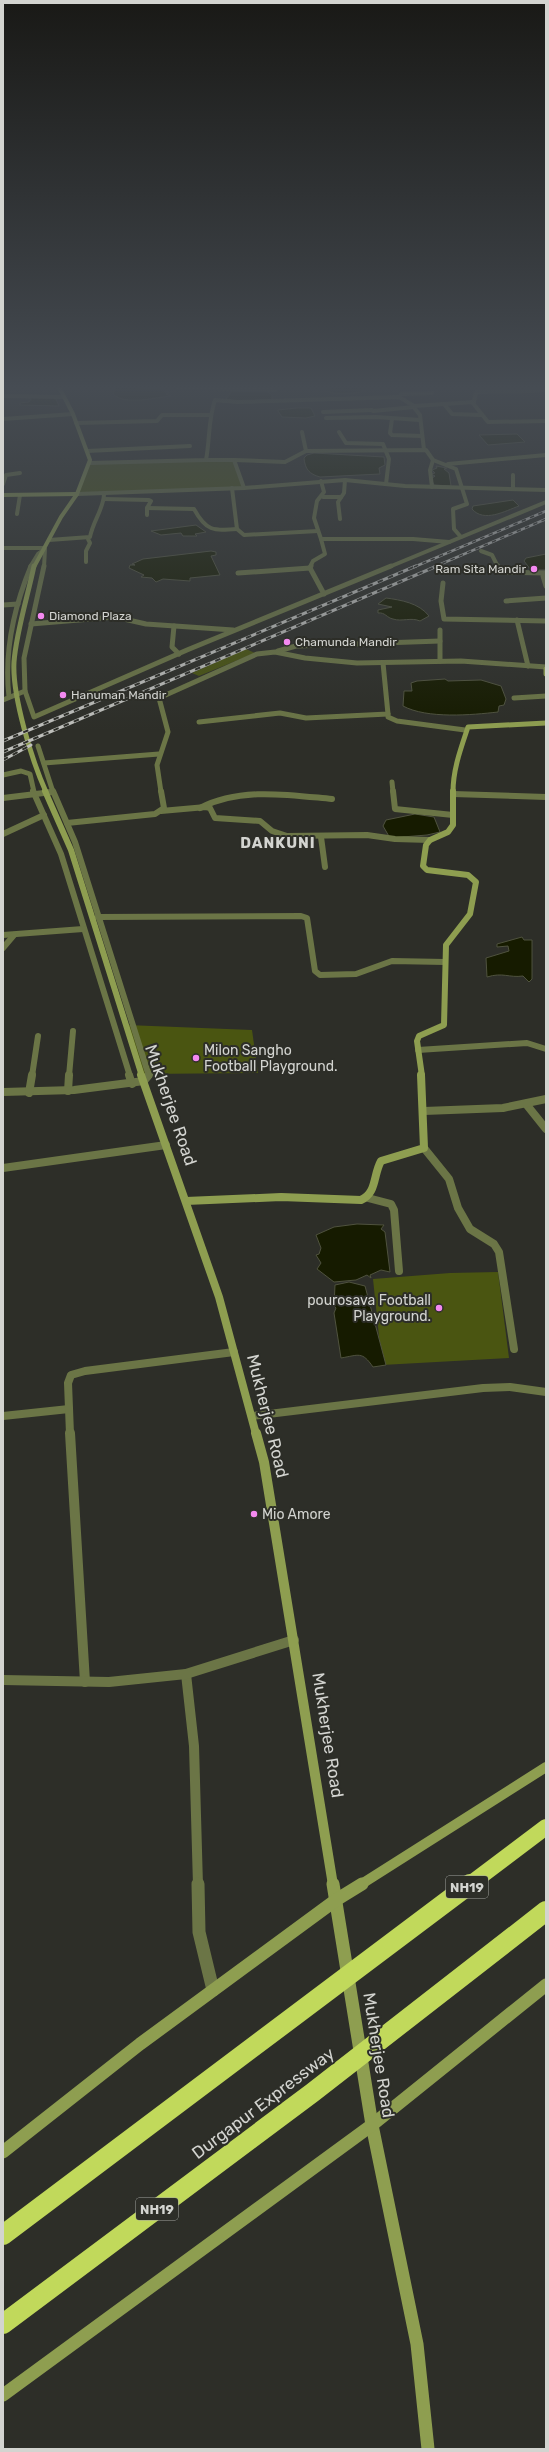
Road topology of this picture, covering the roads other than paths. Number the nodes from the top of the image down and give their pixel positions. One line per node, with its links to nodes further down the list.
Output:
1 (19, 501): 11 (street)
2 (72, 501): 19 (main road)
3 (104, 501): 17 (street)
4 (151, 501): 10 (street)
5 (234, 501): 14 (street)
6 (317, 501): 15 (street)
7 (338, 501): 13 (street)
8 (466, 501): 16 (street)
9 (546, 502): 16 (street)
10 (147, 508): 12 (street); 14 (street)
11 (18, 514)
12 (147, 515)
13 (340, 520)
14 (237, 529): 15 (street)
15 (318, 531): 18 (street)
16 (461, 537): 20 (street)
17 (88, 538): 19 (street); 24 (street)
18 (321, 539): 20 (street); 25 (street)
19 (49, 540): 22 (main road)
20 (449, 542): 30 (street)
21 (3, 548): 22 (street)
22 (45, 548): 33 (street); 37 (street); 90 (main road, Mukherjee Road)
23 (481, 551): 27 (street)
24 (86, 562)
25 (310, 568): 26 (street); 30 (street)
26 (238, 573)
27 (546, 573): 29 (street)
28 (443, 583): 35 (street)
29 (546, 586)
30 (324, 594): 39 (street)
31 (546, 598): 32 (street)
32 (506, 601)
33 (18, 604): 34 (street); 44 (street)
34 (3, 605)
35 (517, 620): 36 (street); 47 (street)
36 (546, 621)
37 (31, 624): 38 (street); 51 (street)
38 (174, 626): 39 (street); 43 (street)
39 (236, 630): 43 (street)
40 (440, 630): 41 (street)
41 (440, 640): 42 (street); 45 (street)
42 (275, 652): 46 (street); 61 (street)
43 (179, 654): 51 (street)
44 (5, 659): 49 (street)
45 (440, 662): 46 (street); 47 (street)
46 (383, 663): 56 (street)
47 (528, 666): 48 (street)
48 (546, 668): 50 (main road)
49 (4, 671): 53 (street)
50 (546, 674)
51 (25, 691): 53 (street)
52 (546, 696): 54 (street)
53 (9, 698): 55 (street)
54 (514, 698)
55 (3, 700)
56 (388, 714): 57 (street); 59 (street)
57 (199, 722)
58 (546, 723): 59 (main road)
59 (466, 730): 67 (main road)
60 (38, 746): 62 (street)
61 (159, 754): 62 (street); 72 (street)
62 (44, 763): 65 (street)
63 (3, 775): 66 (street)
64 (392, 782): 74 (street)
65 (53, 792): 66 (street); 75 (street)
66 (34, 794): 69 (street); 73 (street)
67 (453, 794): 68 (street); 74 (main road)
68 (546, 797)
69 (3, 798)
70 (332, 799): 71 (street)
71 (200, 808): 72 (street); 77 (street)
72 (161, 811): 75 (street)
73 (44, 815): 76 (street); 81 (street)
74 (453, 815): 78 (main road)
75 (67, 823): 80 (street)
76 (3, 834)
77 (321, 837): 78 (street); 79 (street)
78 (430, 840): 85 (main road)
79 (325, 867)
80 (98, 917): 85 (street); 90 (street)
81 (83, 929): 82 (street); 91 (street)
82 (14, 935): 83 (street); 84 (street)
83 (3, 936)
84 (3, 948)
85 (445, 962): 89 (main road)
86 (73, 1031): 92 (street)
87 (38, 1036): 94 (street)
88 (546, 1049): 89 (street)
89 (418, 1050): 97 (main road)
90 (144, 1081): 91 (street); 99 (main road, Mukherjee Road)
91 (132, 1084): 92 (street)
92 (68, 1091): 94 (street)
93 (3, 1092): 94 (street)
94 (29, 1093)
95 (546, 1099): 96 (street)
96 (526, 1104): 97 (street); 98 (street)
97 (424, 1111): 100 (main road)
98 (546, 1129)
99 (166, 1145): 101 (street); 103 (main road, Mukherjee Road)
100 (424, 1148): 102 (main road); 105 (street)
101 (3, 1168)
102 (368, 1198): 103 (main road); 104 (street)
103 (186, 1201): 106 (main road, Mukherjee Road)
104 (399, 1271)
105 (514, 1349)
106 (234, 1352): 108 (street); 110 (main road, Mukherjee Road)
107 (546, 1392): 110 (street)
108 (68, 1409): 109 (street); 114 (street)
109 (3, 1416)
110 (252, 1416): 111 (main road, Mukherjee Road)
111 (294, 1640): 112 (street); 117 (main road, Mukherjee Road)
112 (186, 1674): 114 (street); 120 (street)
113 (3, 1680): 114 (street)
114 (85, 1682)
115 (546, 1767): 117 (main road)
116 (546, 1827): 123 (highway, NH19)
117 (336, 1900): 120 (main road); 121 (main road, Mukherjee Road)
118 (546, 1912): 124 (highway, Durgapur Expressway / NH19)
119 (546, 1985): 121 (main road)
120 (213, 1990): 122 (main road)
121 (372, 2125): 125 (main road); 126 (main road, Mukherjee Road)
122 (3, 2152)
123 (3, 2235)
124 (3, 2324)
125 (3, 2395)
126 (428, 2449)

